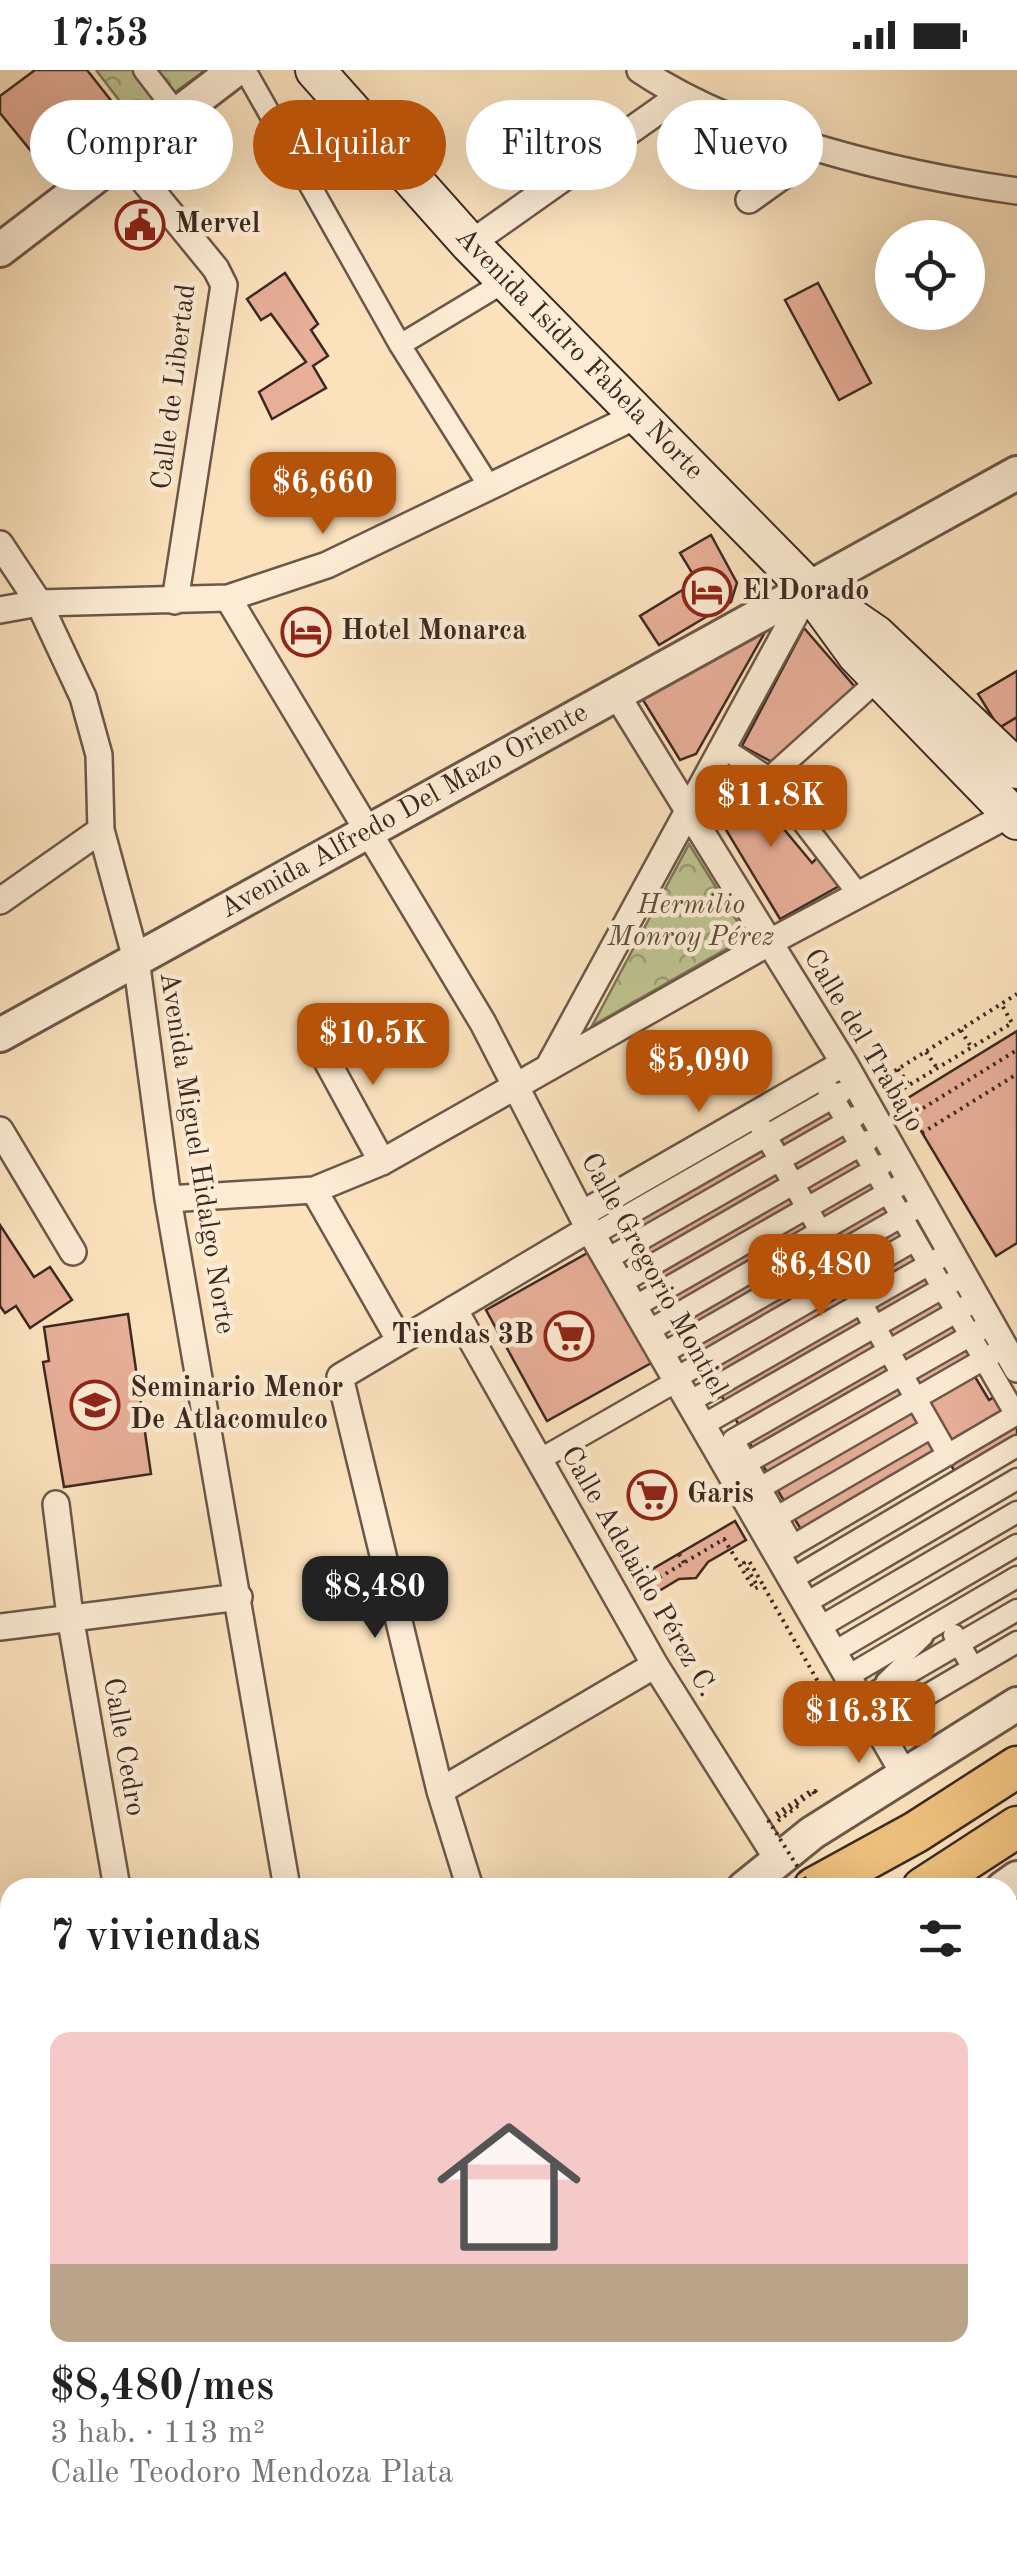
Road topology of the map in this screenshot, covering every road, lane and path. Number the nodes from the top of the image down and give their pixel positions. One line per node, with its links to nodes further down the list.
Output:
1 (144, 70): 7 (street)
2 (235, 70): 8 (street)
3 (245, 70): 19 (street)
4 (315, 70): 16 (main road, Avenida Isidro Fabela Norte)
5 (647, 72): 6 (street)
6 (678, 96): 9 (street); 16 (street)
7 (167, 100)
8 (195, 100)
9 (688, 100)
10 (823, 148): 14 (street)
11 (76, 190): 17 (street)
12 (151, 190): 26 (street, Calle de Libertad)
13 (763, 190): 15 (street)
14 (1017, 191)
15 (749, 200)
16 (470, 244): 18 (main road, Avenida Isidro Fabela Norte)
17 (0, 250)
18 (506, 281): 19 (street); 20 (main road, Avenida Isidro Fabela Norte)
19 (400, 345): 22 (street)
20 (636, 416): 22 (street); 24 (main road, Avenida Isidro Fabela Norte)
21 (1017, 473): 24 (street, Avenida Alfredo Del Mazo Oriente)
22 (489, 486): 25 (street)
23 (0, 544): 27 (street, Avenida Miguel Hidalgo Norte)
24 (809, 589): 29 (main road, Avenida Isidro Fabela Norte); 30 (street, Avenida Alfredo Del Mazo Oriente); 31 (street); 32 (main road, Avenida Isidro Fabela Norte)
25 (228, 598): 26 (street); 37 (street, Calle Gregorio Montiel)
26 (175, 601): 27 (street)
27 (39, 603): 28 (street); 36 (street, Avenida Miguel Hidalgo Norte)
28 (0, 610)
29 (879, 679): 33 (street); 35 (main road, Avenida Isidro Fabela Norte)
30 (618, 697): 34 (street, Calle del Trabajo); 37 (street, Avenida Alfredo Del Mazo Oriente)
31 (723, 748): 33 (street); 34 (street)
32 (1017, 769)
33 (770, 778): 38 (street)
34 (688, 814): 40 (street, Calle del Trabajo); 50 (street)
35 (1013, 817): 38 (street)
36 (101, 830): 39 (street); 41 (street, Avenida Miguel Hidalgo Norte)
37 (367, 834): 41 (street, Avenida Alfredo Del Mazo Oriente); 55 (street, Calle Gregorio Montiel)
38 (859, 895): 40 (street)
39 (0, 901)
40 (770, 942): 50 (street); 57 (street, Calle del Trabajo)
41 (136, 959): 45 (street, Avenida Alfredo Del Mazo Oriente); 72 (street, Avenida Miguel Hidalgo Norte)
42 (1017, 994): 43 (path)
43 (1002, 1005): 44 (path); 47 (path)
44 (961, 1030): 47 (path); 49 (path)
45 (0, 1035)
46 (316, 1041): 66 (street)
47 (972, 1048): 51 (path)
48 (1017, 1050): 61 (path)
49 (926, 1052): 51 (path); 52 (path)
50 (548, 1068): 55 (street)
51 (937, 1068): 54 (path)
52 (898, 1069): 54 (path); 57 (path)
53 (1017, 1074): 62 (path)
54 (909, 1084): 57 (path)
55 (516, 1085): 66 (street); 76 (street, Calle Gregorio Montiel)
56 (827, 1087): 57 (street); 58 (street); 59 (street)
57 (858, 1087): 58 (street); 61 (street, Calle del Trabajo)
58 (846, 1122): 63 (street); 65 (street)
59 (760, 1126): 65 (street); 67 (street)
60 (0, 1130): 81 (street)
61 (883, 1132): 63 (street); 64 (street, Calle del Trabajo)
62 (922, 1133)
63 (860, 1145): 68 (street); 69 (street)
64 (896, 1156): 68 (street); 70 (street, Calle del Trabajo)
65 (780, 1160): 69 (street); 73 (street)
66 (382, 1162): 71 (street)
67 (685, 1169): 73 (street); 76 (street)
68 (874, 1169): 70 (street); 74 (street)
69 (793, 1184): 74 (street); 77 (street)
70 (899, 1186): 75 (street, Calle del Trabajo); 78 (street)
71 (314, 1190): 72 (street); 98 (street)
72 (168, 1199): 138 (street, Avenida Miguel Hidalgo Norte)
73 (704, 1203): 77 (street); 82 (street)
74 (807, 1208): 78 (street); 80 (street)
75 (912, 1210): 79 (street); 83 (street); 84 (street, Calle del Trabajo)
76 (595, 1222): 82 (street, Calle Gregorio Montiel); 93 (street)
77 (718, 1227): 80 (street); 86 (street)
78 (820, 1232): 83 (street); 85 (street)
79 (915, 1240): 84 (street); 87 (street)
80 (732, 1251): 85 (street); 90 (street)
81 (73, 1252)
82 (615, 1254): 86 (street, Calle Gregorio Montiel)
83 (834, 1255): 87 (street); 89 (street)
84 (939, 1258): 88 (street, Calle del Trabajo); 91 (street)
85 (746, 1274): 89 (street); 95 (street)
86 (629, 1278): 90 (street, Calle Gregorio Montiel)
87 (848, 1279): 91 (street); 94 (street)
88 (953, 1282): 92 (street, Calle del Trabajo); 96 (street)
89 (760, 1298): 94 (street); 100 (street)
90 (643, 1302): 95 (street, Calle Gregorio Montiel)
91 (861, 1303): 96 (street); 99 (street)
92 (967, 1306): 97 (street, Calle del Trabajo); 101 (street)
93 (454, 1309): 98 (street); 115 (street, Calle Adelaido Pérez C.)
94 (773, 1322): 99 (street); 105 (street)
95 (656, 1326): 100 (street, Calle Gregorio Montiel)
96 (875, 1327): 101 (street); 103 (street)
97 (980, 1330): 102 (street, Calle del Trabajo); 104 (street); 108 (street)
98 (400, 1342): 157 (street)
99 (787, 1346): 103 (street); 105 (street)
100 (670, 1350): 105 (street, Calle Gregorio Montiel)
101 (888, 1350): 104 (street); 106 (street)
102 (1011, 1358): 107 (street)
103 (801, 1370): 110 (street)
104 (902, 1374): 107 (street); 109 (street)
105 (688, 1384): 110 (street, Calle Gregorio Montiel); 115 (street)
106 (814, 1393): 109 (street); 116 (street)
107 (916, 1398): 111 (street); 112 (street)
108 (1016, 1414): 114 (street)
109 (828, 1417): 112 (street); 116 (street)
110 (711, 1421): 116 (street, Calle Gregorio Montiel)
111 (932, 1428): 114 (street); 117 (street)
112 (842, 1441): 117 (street); 120 (street)
113 (1017, 1446): 118 (street)
114 (948, 1455): 121 (street)
115 (539, 1460): 148 (street, Calle Adelaido Pérez C.)
116 (738, 1468): 120 (street); 132 (street, Calle Gregorio Montiel)
117 (859, 1470): 121 (street); 125 (street)
118 (962, 1479): 122 (street); 126 (street)
119 (1017, 1479): 122 (street)
120 (760, 1488): 125 (street)
121 (875, 1498): 132 (street)
122 (976, 1503): 127 (street); 128 (street)
123 (56, 1504): 141 (street, Calle Cedro)
124 (1017, 1512): 127 (street)
125 (777, 1518): 132 (street)
126 (889, 1522): 128 (street); 132 (street)
127 (990, 1528): 129 (street); 133 (street)
128 (903, 1546): 133 (street); 139 (street)
129 (1010, 1549): 134 (street); 137 (street)
130 (678, 1554): 131 (path)
131 (684, 1563): 135 (path); 136 (path)
132 (788, 1563): 135 (path); 139 (street, Calle Gregorio Montiel)
133 (917, 1570): 137 (street); 144 (street)
134 (1017, 1577): 142 (street)
135 (763, 1585): 153 (path)
136 (638, 1590)
137 (931, 1595): 142 (street); 147 (street)
138 (239, 1597): 141 (street); 166 (street, Avenida Miguel Hidalgo Norte)
139 (806, 1603): 144 (street, Calle Gregorio Montiel)
140 (1017, 1610): 146 (street); 151 (lane)
141 (70, 1616): 143 (street); 165 (street, Calle Cedro)
142 (946, 1619): 146 (street); 150 (street); 151 (lane)
143 (0, 1628)
144 (820, 1628): 147 (street, Calle Gregorio Montiel)
145 (1017, 1642): 149 (street)
146 (960, 1644): 149 (street); 151 (street)
147 (834, 1652): 150 (street, Calle Gregorio Montiel)
148 (654, 1665): 157 (street); 164 (street, Calle Adelaido Pérez C.)
149 (973, 1668): 154 (street)
150 (848, 1676): 151 (street, Calle Gregorio Montiel)
151 (862, 1700): 154 (street, Calle Gregorio Montiel)
152 (1017, 1704): 156 (street)
153 (841, 1722)
154 (876, 1725): 156 (street, Calle Gregorio Montiel)
155 (1017, 1767): 170 (main road)
156 (904, 1774): 164 (street)
157 (440, 1791): 167 (street)
158 (813, 1792): 162 (path, bridge)
159 (813, 1792): 160 (path, bridge)
160 (813, 1792)
161 (813, 1792): 169 (path, bridge)
162 (820, 1796)
163 (1017, 1827): 171 (main road)
164 (778, 1860): 168 (street)
165 (116, 1878)
166 (284, 1878)
167 (467, 1878)
168 (756, 1878)
169 (806, 1878)
170 (831, 1878)
171 (938, 1878)

